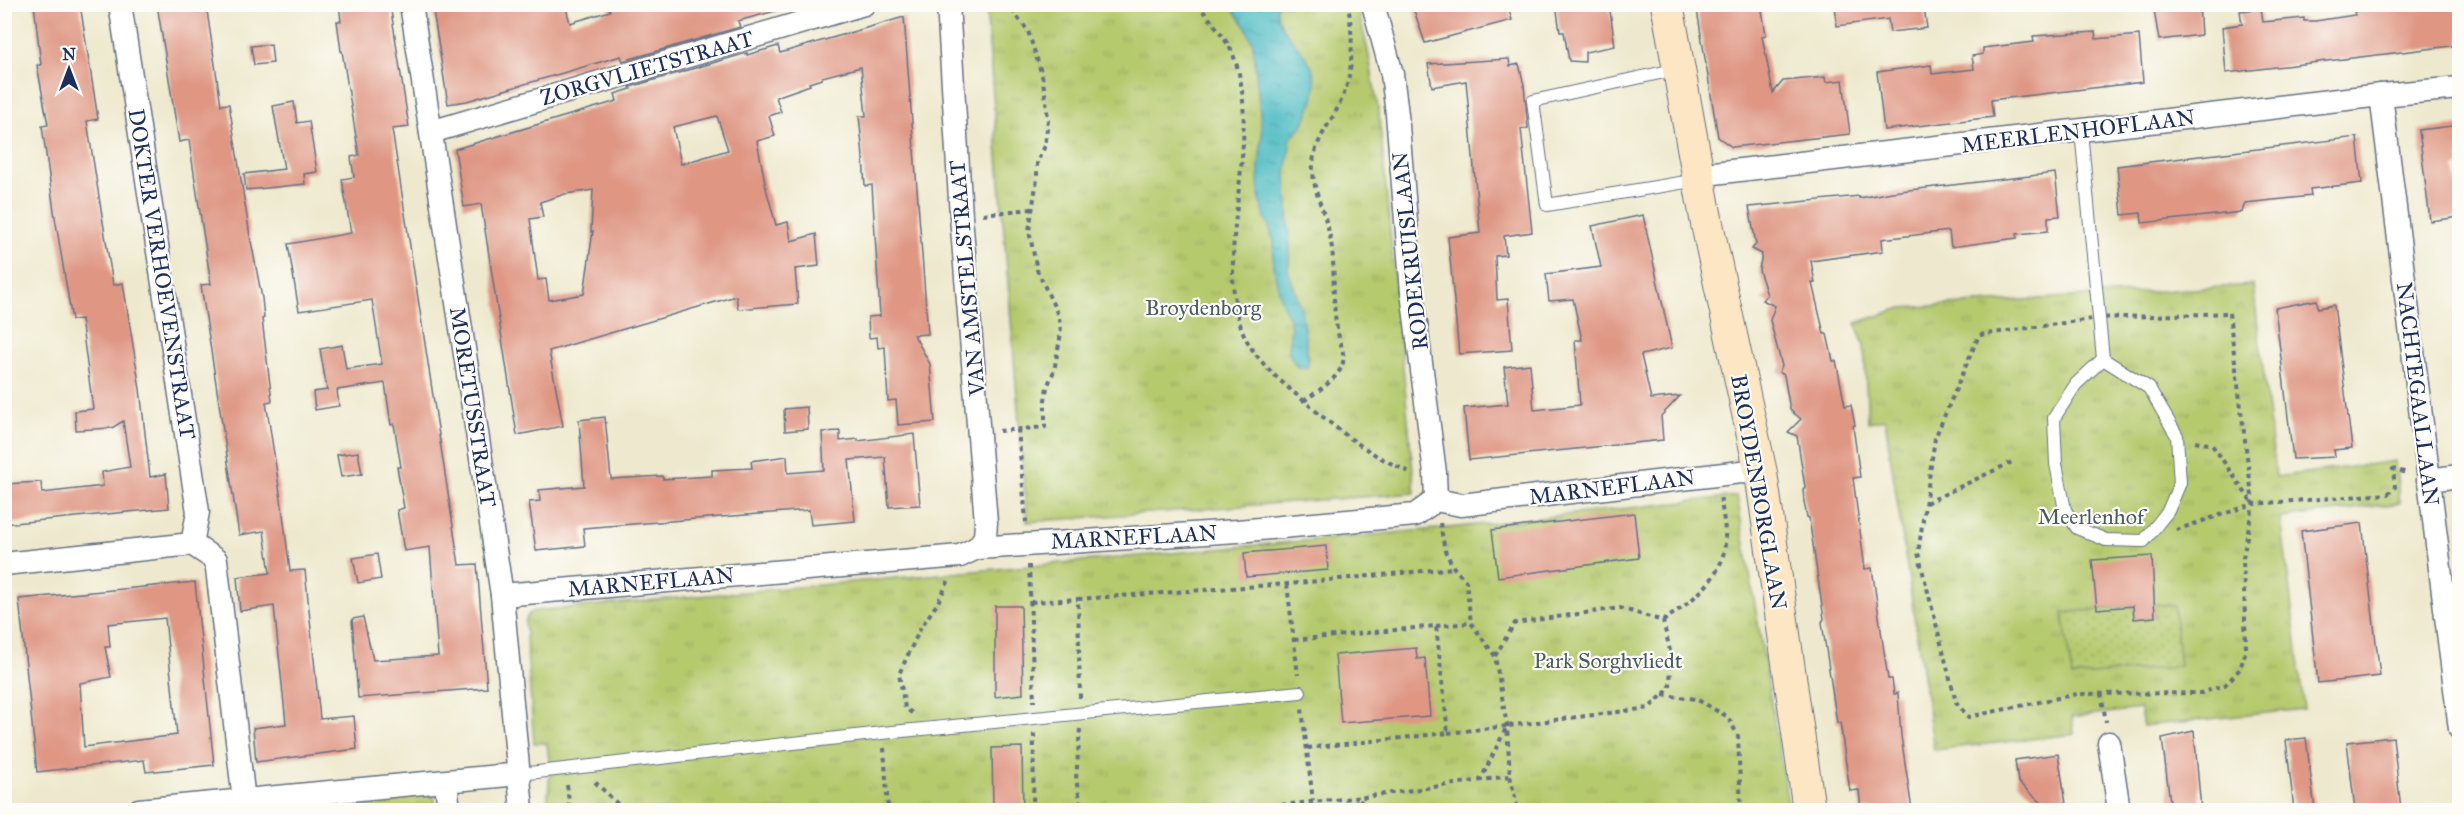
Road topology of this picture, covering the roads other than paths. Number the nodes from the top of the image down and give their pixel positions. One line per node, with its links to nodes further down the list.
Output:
1 (120, 4): 18 (street, DOKTER VERHOEVENSTRAAT)
2 (411, 4): 11 (street, MORETUSSTRAAT)
3 (864, 4): 11 (street, ZORGVLIETSTRAAT)
4 (948, 4): 19 (street, VAN AMSTELSTRAAT)
5 (1373, 4): 17 (street, RODEKRUISLAAN)
6 (1667, 4): 7 (street, BROYDENBORGLAAN)
7 (1679, 69): 12 (street, BROYDENBORGLAAN); 12 (lane)
8 (2460, 88): 9 (street, MEERLENHOFLAAN)
9 (2381, 95): 10 (street, MEERLENHOFLAAN); 16 (street, NACHTEGAALLAAN)
10 (2081, 131): 12 (street, MEERLENHOFLAAN); 13 (lane)
11 (431, 132): 21 (street, MORETUSSTRAAT)
12 (1698, 178): 14 (street, BROYDENBORGLAAN)
13 (2103, 359): 13 (lane)
14 (1761, 473): 17 (street, MARNEFLAAN); 31 (street, BROYDENBORGLAAN)
15 (2460, 476): 16 (street)
16 (2428, 480): 23 (street, NACHTEGAALLAAN)
17 (1436, 500): 19 (street, MARNEFLAAN)
18 (192, 544): 20 (street); 27 (street)
19 (969, 552): 21 (street, MARNEFLAAN)
20 (4, 564)
21 (502, 595): 25 (street, MORETUSSTRAAT)
22 (1300, 692): 25 (lane)
23 (2460, 729)
24 (2109, 743): 32 (street)
25 (519, 774): 26 (street); 30 (street, MORETUSSTRAAT)
26 (446, 782): 27 (street); 29 (street)
27 (244, 801): 28 (street)
28 (139, 810)
29 (448, 810)
30 (522, 810)
31 (1809, 810)
32 (2120, 810)

